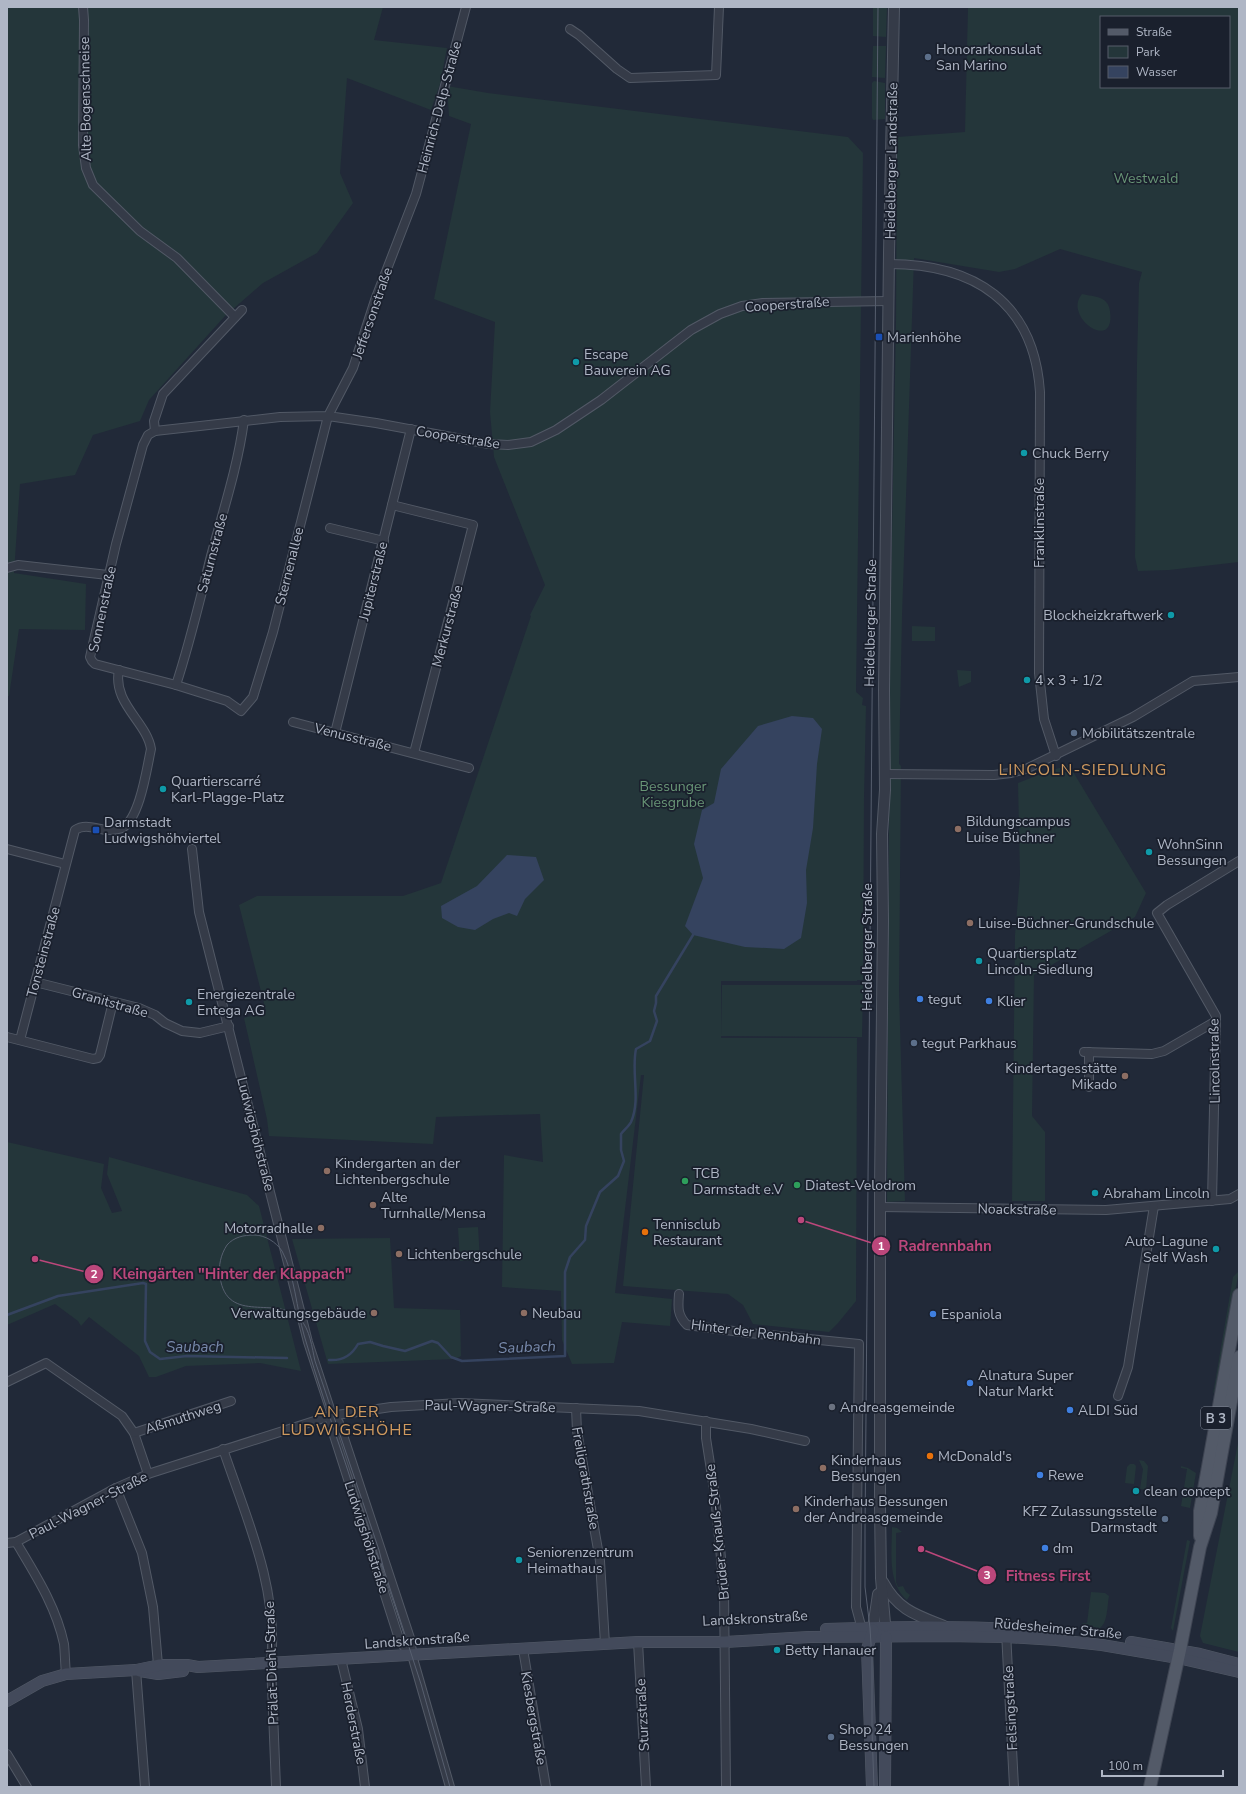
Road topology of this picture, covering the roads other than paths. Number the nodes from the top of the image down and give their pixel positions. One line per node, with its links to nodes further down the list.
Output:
1 (83, 7): 11 (street, Alte Bogenschneise)
2 (466, 7): 6 (street, Heinrich-Delp-Straße)
3 (719, 7): 5 (street)
4 (894, 7): 7 (street, Heidelberger Landstraße)
5 (570, 29)
6 (411, 207): 12 (street, Jeffersonstraße)
7 (889, 264): 8 (street, Heidelberger Landstraße); 28 (street, Franklinstraße)
8 (889, 301): 10 (street, Heidelberger Landstraße); 14 (street, Cooperstraße)
9 (242, 310): 11 (street)
10 (889, 316): 30 (street, Heidelberger Straße)
11 (235, 317): 15 (street)
12 (328, 416): 13 (street, Cooperstraße); 14 (street, Cooperstraße); 24 (street, Sternenallee)
13 (244, 420): 15 (street, Cooperstraße); 23 (street, Saturnstraße)
14 (412, 429): 16 (street, Jupiterstraße)
15 (155, 431): 20 (street, Sonnenstraße)
16 (392, 505): 18 (street, Jupiterstraße); 27 (street, Merkurstraße)
17 (330, 528): 18 (street)
18 (384, 541): 26 (street, Jupiterstraße)
19 (7, 568): 20 (street)
20 (108, 575): 21 (street, Sonnenstraße)
21 (119, 670): 23 (street, Sonnenstraße); 34 (street, Tonsteinstraße)
22 (1239, 677): 28 (street)
23 (176, 685): 24 (street, Sonnenstraße)
24 (241, 711)
25 (293, 722): 26 (street, Venusstraße)
26 (335, 733): 27 (street, Venusstraße)
27 (414, 752): 29 (street)
28 (1056, 756): 30 (street)
29 (469, 768)
30 (885, 774): 45 (street, Heidelberger Straße)
31 (7, 849): 34 (street)
32 (192, 849): 38 (street, Ludwigshöhstraße)
33 (1239, 861): 37 (street, Lincolnstraße)
34 (65, 864): 35 (street, Tonsteinstraße)
35 (35, 982): 36 (street, Granitstraße); 40 (street, Tonsteinstraße)
36 (114, 1002): 38 (street, Granitstraße); 40 (street)
37 (1216, 1021): 41 (street); 43 (street, Lincolnstraße)
38 (229, 1026): 53 (street, Ludwigshöhstraße)
39 (7, 1037): 40 (street)
40 (20, 1040)
41 (1089, 1087)
42 (1239, 1194): 43 (street, Noackstraße)
43 (1212, 1201): 44 (street, Noackstraße)
44 (1154, 1206): 45 (street, Noackstraße); 50 (street)
45 (880, 1207): 63 (street, Heidelberger Straße)
46 (679, 1294): 65 (street, Hinter der Rennbahn)
47 (1239, 1295): 62 (main road, B 3)
48 (1239, 1357): 62 (main road, B 3)
49 (7, 1382): 55 (street)
50 (1118, 1396)
51 (231, 1401): 55 (street, Aßmuthweg)
52 (576, 1408): 53 (street, Paul-Wagner-Straße); 54 (street, Paul-Wagner-Straße); 70 (street, Freiligrathstraße)
53 (332, 1415): 57 (street, Paul-Wagner-Straße); 73 (street, Ludwigshöhstraße)
54 (706, 1421): 56 (street, Paul-Wagner-Straße); 68 (street, Brüder-Knauß-Straße)
55 (134, 1433): 58 (street)
56 (806, 1441)
57 (224, 1449): 58 (street, Paul-Wagner-Straße); 75 (street, Prälat-Diehl-Straße)
58 (148, 1474): 59 (street, Paul-Wagner-Straße)
59 (116, 1488): 60 (street, Paul-Wagner-Straße); 77 (street)
60 (16, 1542): 61 (street, Paul-Wagner-Straße); 81 (street)
61 (7, 1543)
62 (1200, 1547): 72 (main road, B 3)
63 (881, 1578): 64 (street); 65 (street, Heidelberger Straße); 66 (street, Heidelberger Straße)
64 (947, 1627): 66 (main road, Rüdesheimer Straße); 67 (main road, Rüdesheimer Straße)
65 (867, 1632): 66 (main road, Rüdesheimer Straße); 68 (main road, Landskronstraße); 92 (main road, Heidelberger Straße)
66 (886, 1632): 67 (main road, Rüdesheimer Straße); 93 (main road, Heidelberger Straße)
67 (1006, 1633): 72 (main road, Rüdesheimer Straße); 94 (street, Felsingstraße)
68 (725, 1638): 69 (main road, Landskronstraße); 91 (street, Brüder-Knauß-Straße)
69 (638, 1642): 70 (main road, Landskronstraße); 90 (street, Sturzstraße)
70 (604, 1644): 71 (main road, Landskronstraße)
71 (522, 1649): 73 (main road, Landskronstraße); 89 (street, Kiesbergstraße)
72 (1179, 1654): 76 (main road, Rüdesheimer Straße); 80 (main road, Rüdesheimer Straße); 95 (main road)
73 (412, 1655): 74 (main road, Landskronstraße); 88 (street, Ludwigshöhstraße)
74 (341, 1659): 75 (main road, Landskronstraße); 87 (street, Herderstraße)
75 (271, 1662): 78 (main road, Landskronstraße); 86 (street, Prälat-Diehl-Straße)
76 (1239, 1664)
77 (158, 1665): 78 (main road, Landskronstraße); 79 (main road, Landskronstraße)
78 (198, 1667): 79 (main road, Landskronstraße)
79 (136, 1670): 81 (main road, Landskronstraße); 85 (street)
80 (1239, 1672)
81 (66, 1674): 82 (main road, Landskronstraße)
82 (7, 1701)
83 (7, 1754): 84 (street)
84 (27, 1787)
85 (145, 1787)
86 (276, 1787)
87 (365, 1787)
88 (450, 1787)
89 (546, 1787)
90 (646, 1787)
91 (726, 1787)
92 (872, 1787)
93 (885, 1787)
94 (1014, 1787)
95 (1150, 1787)

